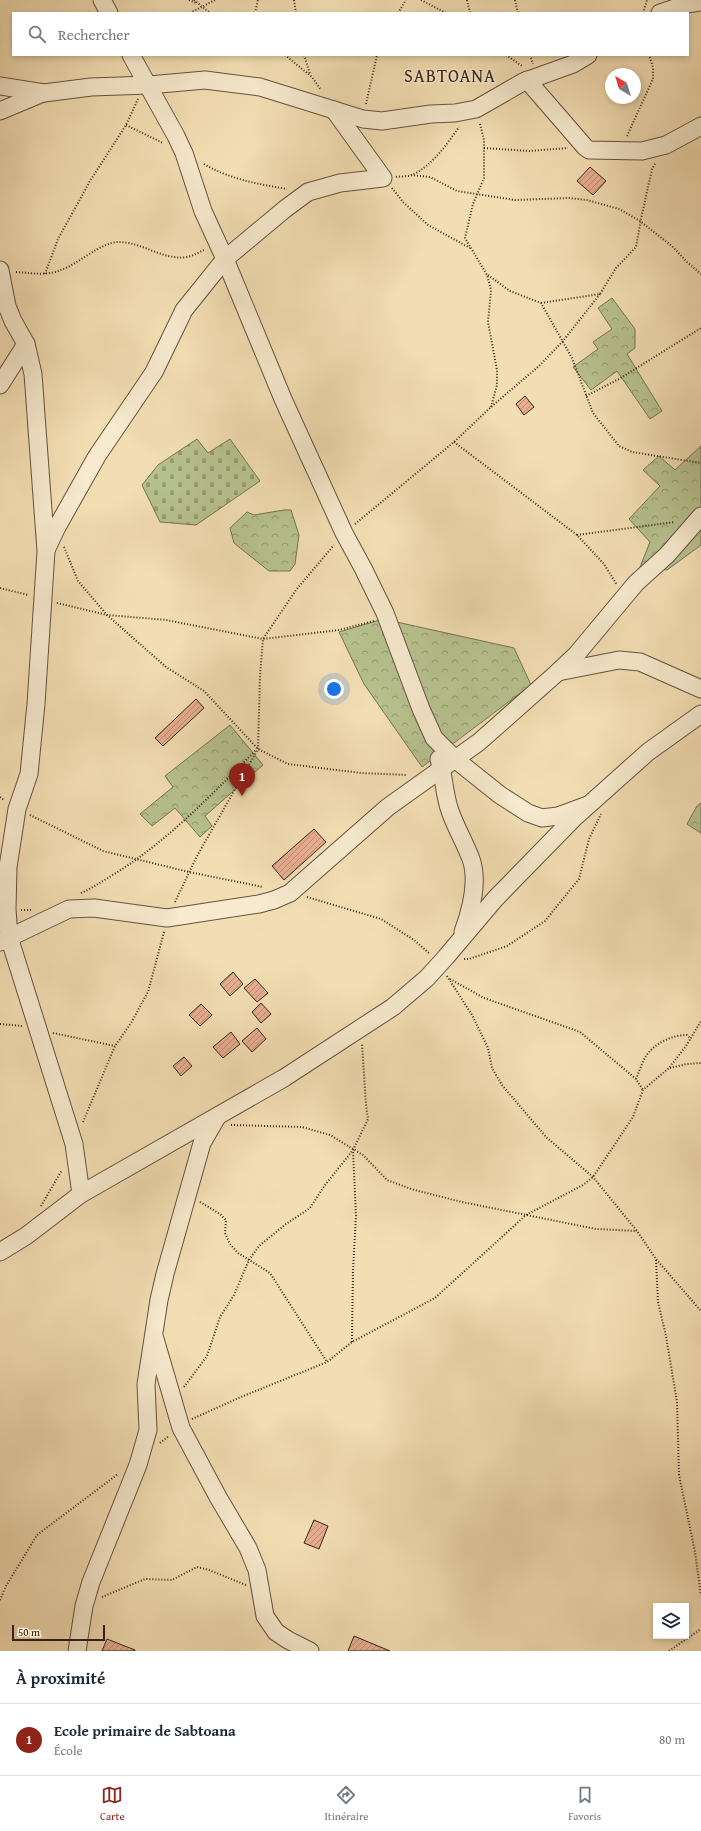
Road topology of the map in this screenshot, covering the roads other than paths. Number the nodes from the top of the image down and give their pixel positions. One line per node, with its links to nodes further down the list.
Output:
1 (102, 0): 3 (street)
2 (701, 2): 4 (street)
3 (108, 12)
4 (663, 12)
5 (132, 56): 8 (street)
6 (586, 56): 7 (street)
7 (527, 80): 11 (street); 13 (street)
8 (147, 85): 10 (street); 11 (street); 14 (street)
9 (0, 86): 10 (street)
10 (44, 93): 12 (street)
11 (334, 110): 14 (street)
12 (0, 111)
13 (701, 126)
14 (222, 252): 19 (street); 23 (street)
15 (0, 270): 16 (street)
16 (26, 344): 17 (street); 19 (street)
17 (0, 385)
18 (701, 516): 20 (street)
19 (46, 551): 25 (street)
20 (558, 672): 21 (street); 23 (street)
21 (701, 689)
22 (701, 714): 24 (street)
23 (448, 763): 24 (street); 26 (street); 27 (street)
24 (595, 808): 26 (street)
25 (3, 909): 27 (street)
26 (461, 938): 28 (street)
27 (5, 939): 29 (street)
28 (215, 1121): 29 (street); 31 (street)
29 (81, 1194): 30 (street)
30 (0, 1252)
31 (153, 1331): 32 (street); 33 (street)
32 (77, 1651)
33 (310, 1651)

